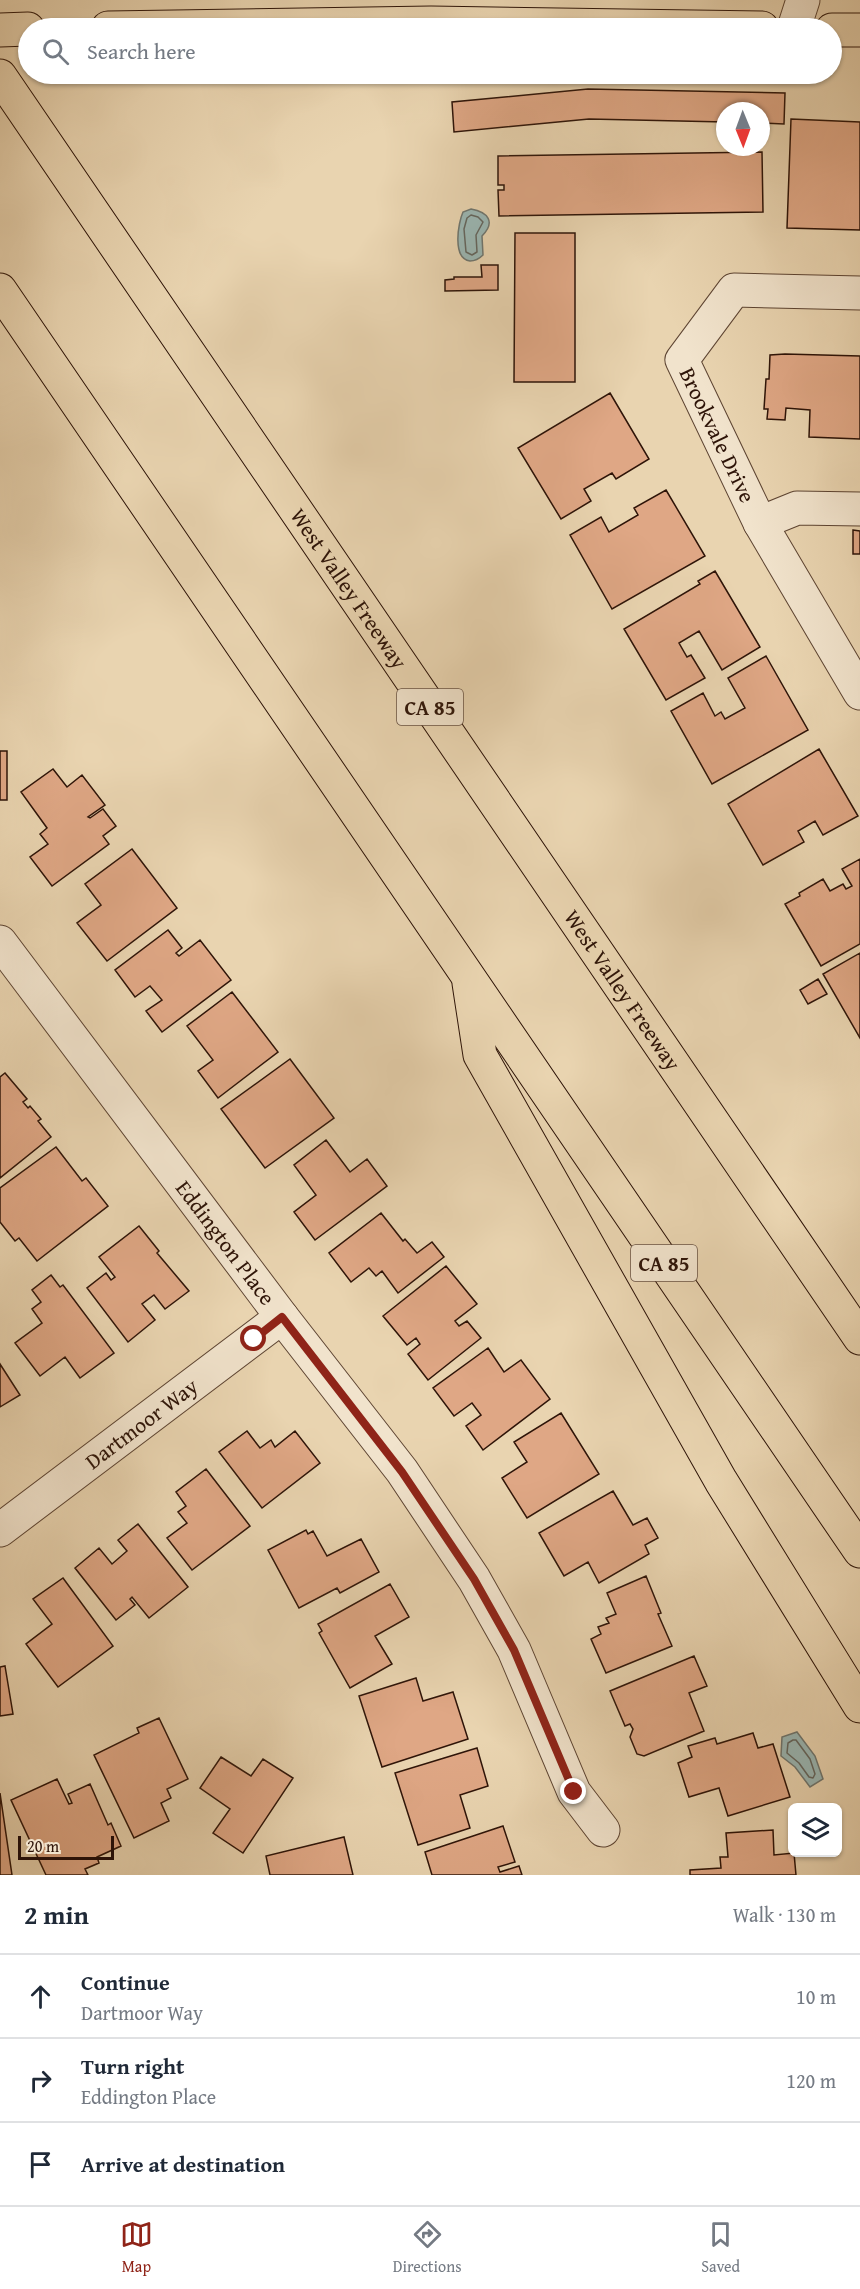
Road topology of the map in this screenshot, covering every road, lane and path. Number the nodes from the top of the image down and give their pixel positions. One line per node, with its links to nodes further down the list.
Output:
1 (787, 0): 3 (street)
2 (803, 0): 4 (street)
3 (792, 18)
4 (797, 18)
5 (0, 30): 6 (main road)
6 (18, 30)
7 (842, 30): 8 (main road)
8 (860, 30)
9 (0, 76): 18 (main road, West Valley Freeway / CA 85)
10 (0, 290): 16 (main road, CA 85)
11 (860, 293): 13 (street, Brookvale Drive)
12 (860, 509): 13 (street)
13 (760, 523): 14 (street, Brookvale Drive)
14 (860, 693)
15 (0, 942): 17 (street, Eddington Place)
16 (468, 975): 20 (main road, CA 85); 21 (main road)
17 (282, 1317): 19 (street, Dartmoor Way); 22 (street, Eddington Place)
18 (860, 1338)
19 (0, 1530)
20 (860, 1551)
21 (860, 1706)
22 (603, 1830)

